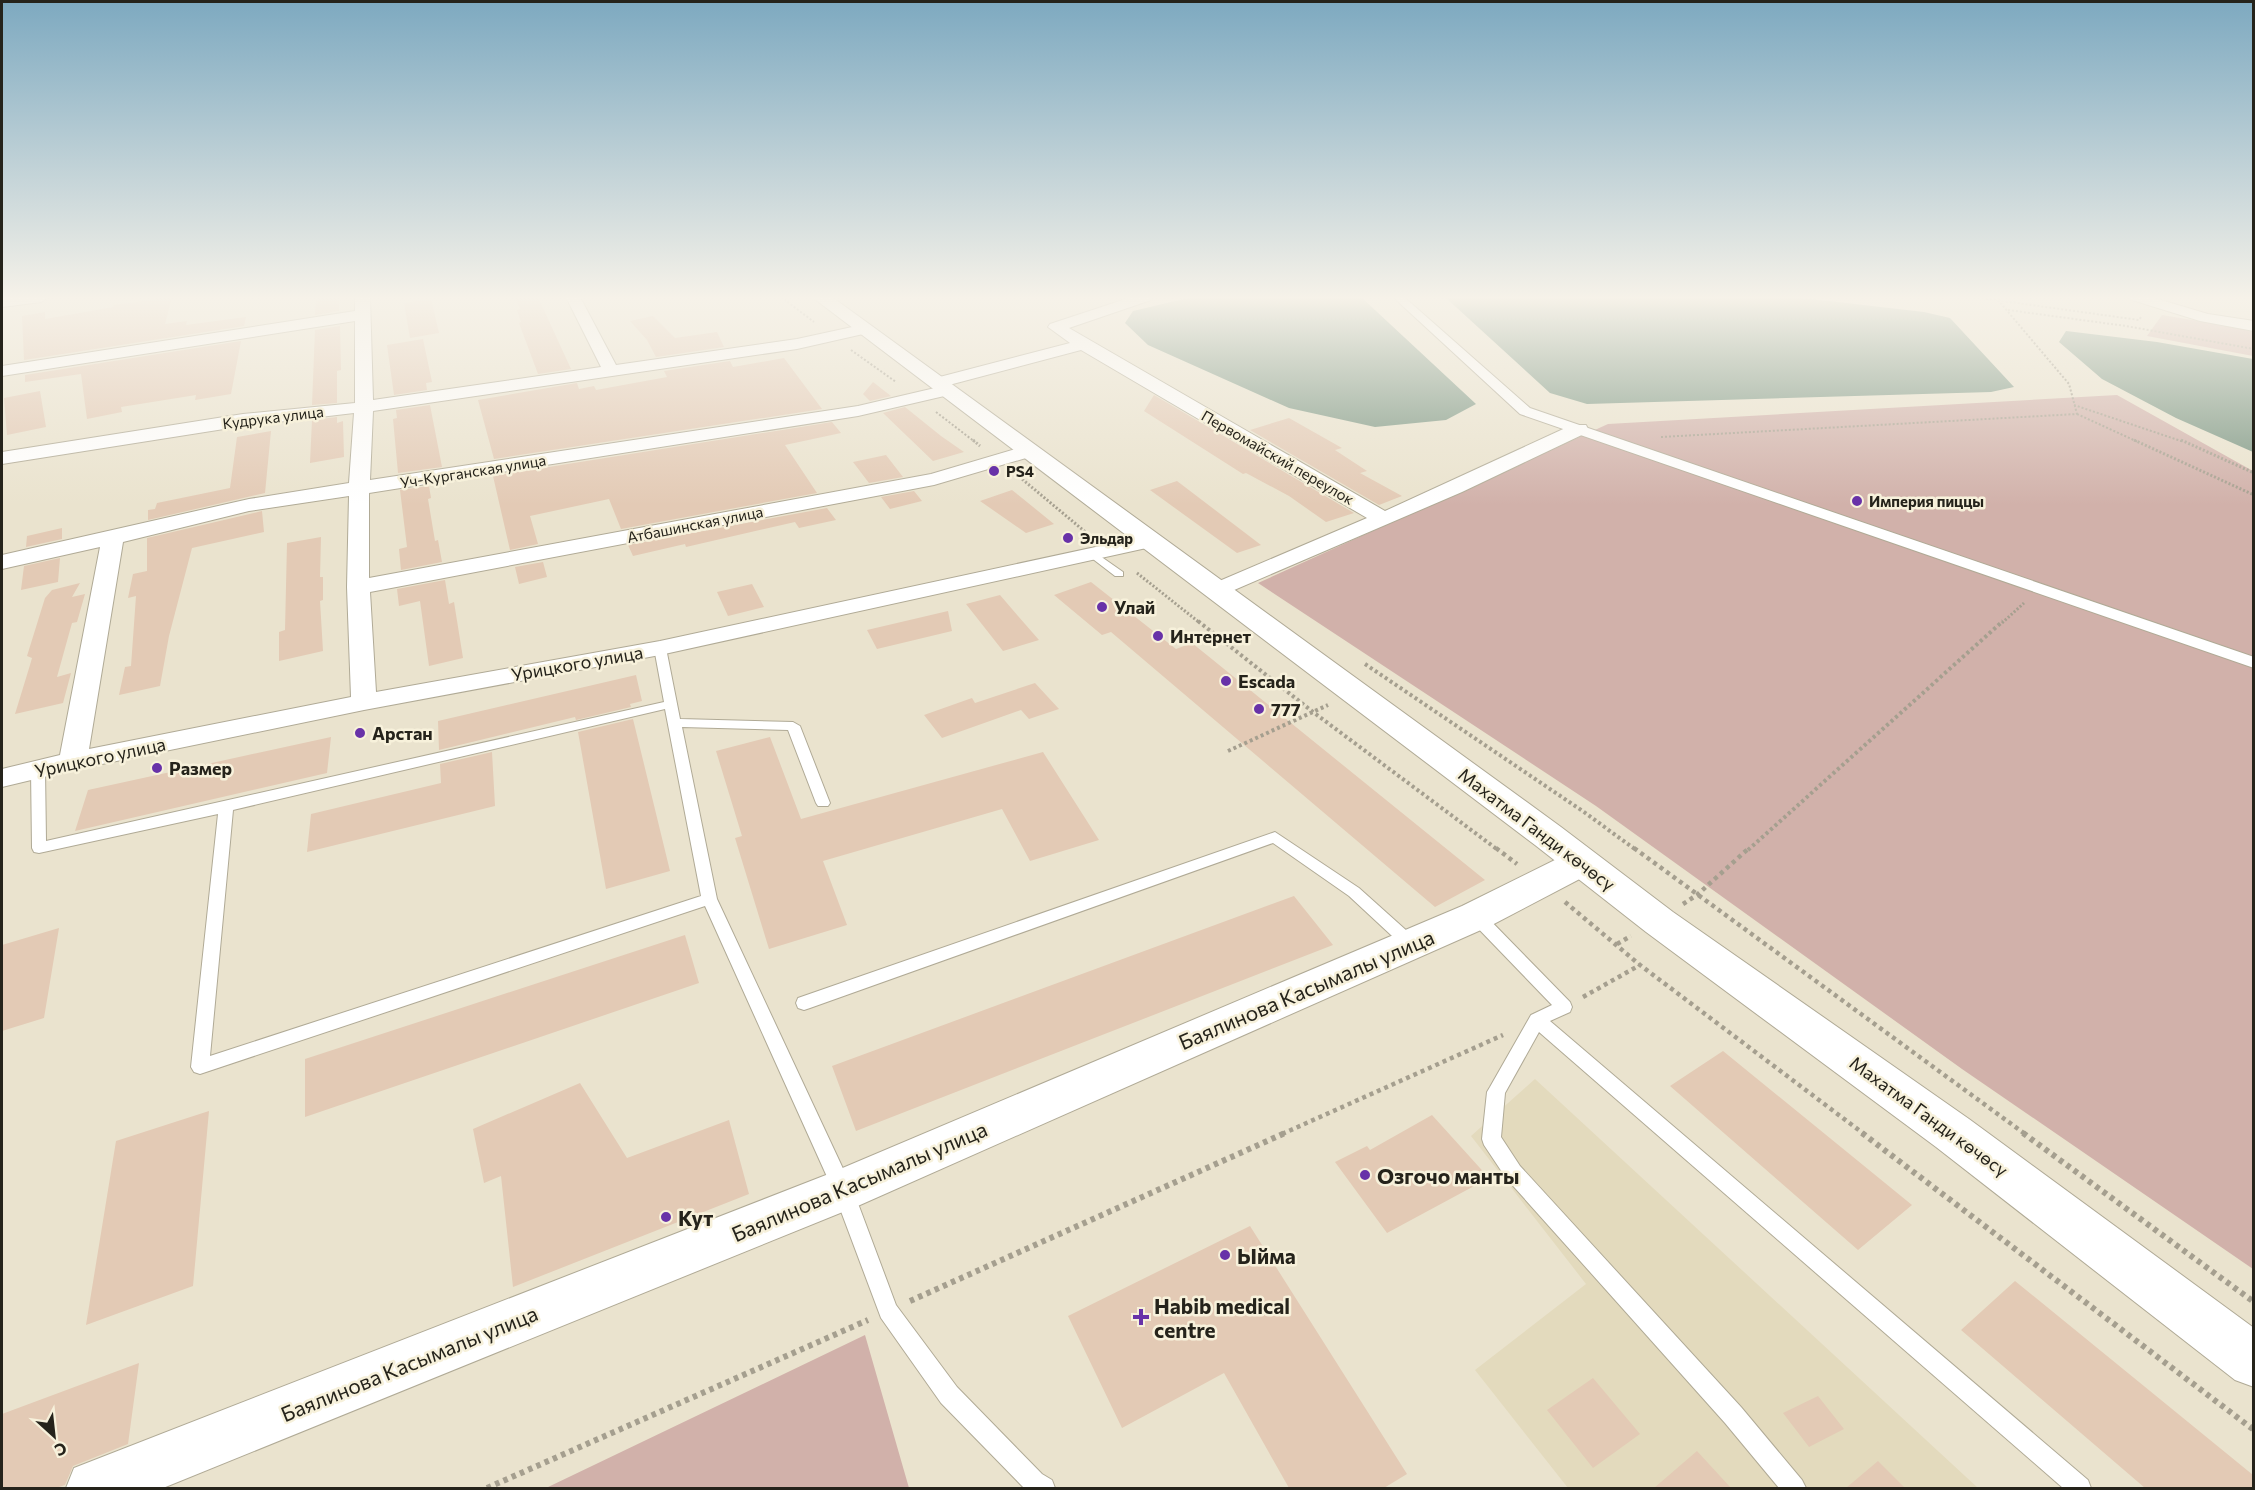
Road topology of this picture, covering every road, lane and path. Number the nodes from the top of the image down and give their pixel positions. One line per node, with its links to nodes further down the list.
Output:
1 (27, 367): 10 (street)
2 (363, 367): 14 (street)
3 (609, 367): 11 (street)
4 (642, 367): 11 (street, Кудрука улица)
5 (916, 367): 12 (main road, Махатма Ганди көчөсү)
6 (1009, 367): 12 (street)
7 (1120, 367): 23 (street, Первомайский переулок)
8 (1475, 367): 16 (street)
9 (2055, 367): 13 (path)
10 (2, 371)
11 (611, 371): 14 (street, Кудрука улица)
12 (942, 386): 18 (main road, Махатма Ганди көчөсү); 21 (street, Уч-Курганская улица)
13 (2074, 405): 15 (path); 20 (path)
14 (364, 407): 19 (street, Кудрука улица); 21 (street)
15 (2077, 414): 17 (path); 22 (path)
16 (1579, 429): 17 (street); 23 (street)
17 (1610, 440): 30 (street)
18 (1029, 451): 25 (main road, Махатма Ганди көчөсү); 29 (street, Атбашинская улица)
19 (2, 458)
20 (2253, 473)
21 (359, 489): 24 (street, Уч-Курганская улица); 29 (street)
22 (2253, 495)
23 (1384, 519): 31 (street)
24 (113, 538): 27 (street, Уч-Курганская улица); 39 (street)
25 (1151, 541): 26 (street, Урицкого улица); 31 (main road, Махатма Ганди көчөсү)
26 (1093, 554): 28 (lane); 32 (street, Урицкого улица)
27 (2, 562)
28 (1119, 574)
29 (358, 587): 35 (street)
30 (2040, 589): 33 (street); 45 (path)
31 (1218, 590): 34 (main road, Махатма Ганди көчөсү)
32 (660, 648): 35 (street, Урицкого улица); 36 (lane)
33 (2253, 663)
34 (1358, 677): 38 (path); 44 (main road, Махатма Ганди көчөсү); 45 (path)
35 (364, 702): 39 (street, Урицкого улица)
36 (671, 704): 37 (lane); 43 (lane)
37 (675, 723): 42 (lane); 46 (lane)
38 (1228, 751)
39 (73, 761): 40 (street, Урицкого улица)
40 (38, 770): 41 (street, Урицкого улица); 43 (lane)
41 (2, 778)
42 (823, 803)
43 (226, 807): 46 (lane)
44 (1580, 863): 47 (main road, Баялинова Касымалы улица); 48 (main road, Махатма Ганди көчөсү)
45 (1697, 895): 48 (path); 57 (path)
46 (709, 899): 56 (lane)
47 (1476, 916): 49 (main road, Баялинова Касымалы улица); 53 (lane)
48 (1656, 920): 50 (path); 59 (main road, Махатма Ганди көчөсү)
49 (1411, 944): 52 (lane); 56 (main road, Баялинова Касымалы улица)
50 (1617, 945)
51 (1640, 965): 53 (path)
52 (804, 1003)
53 (1564, 1007): 54 (lane)
54 (1537, 1020): 63 (lane); 64 (lane)
55 (1509, 1032): 58 (path)
56 (843, 1190): 58 (lane); 60 (main road, Баялинова Касымалы улица)
57 (2253, 1302)
58 (888, 1311): 61 (path); 62 (lane)
59 (2253, 1361)
60 (94, 1488)
61 (488, 1488)
62 (1044, 1488)
63 (1794, 1488)
64 (2080, 1488)

